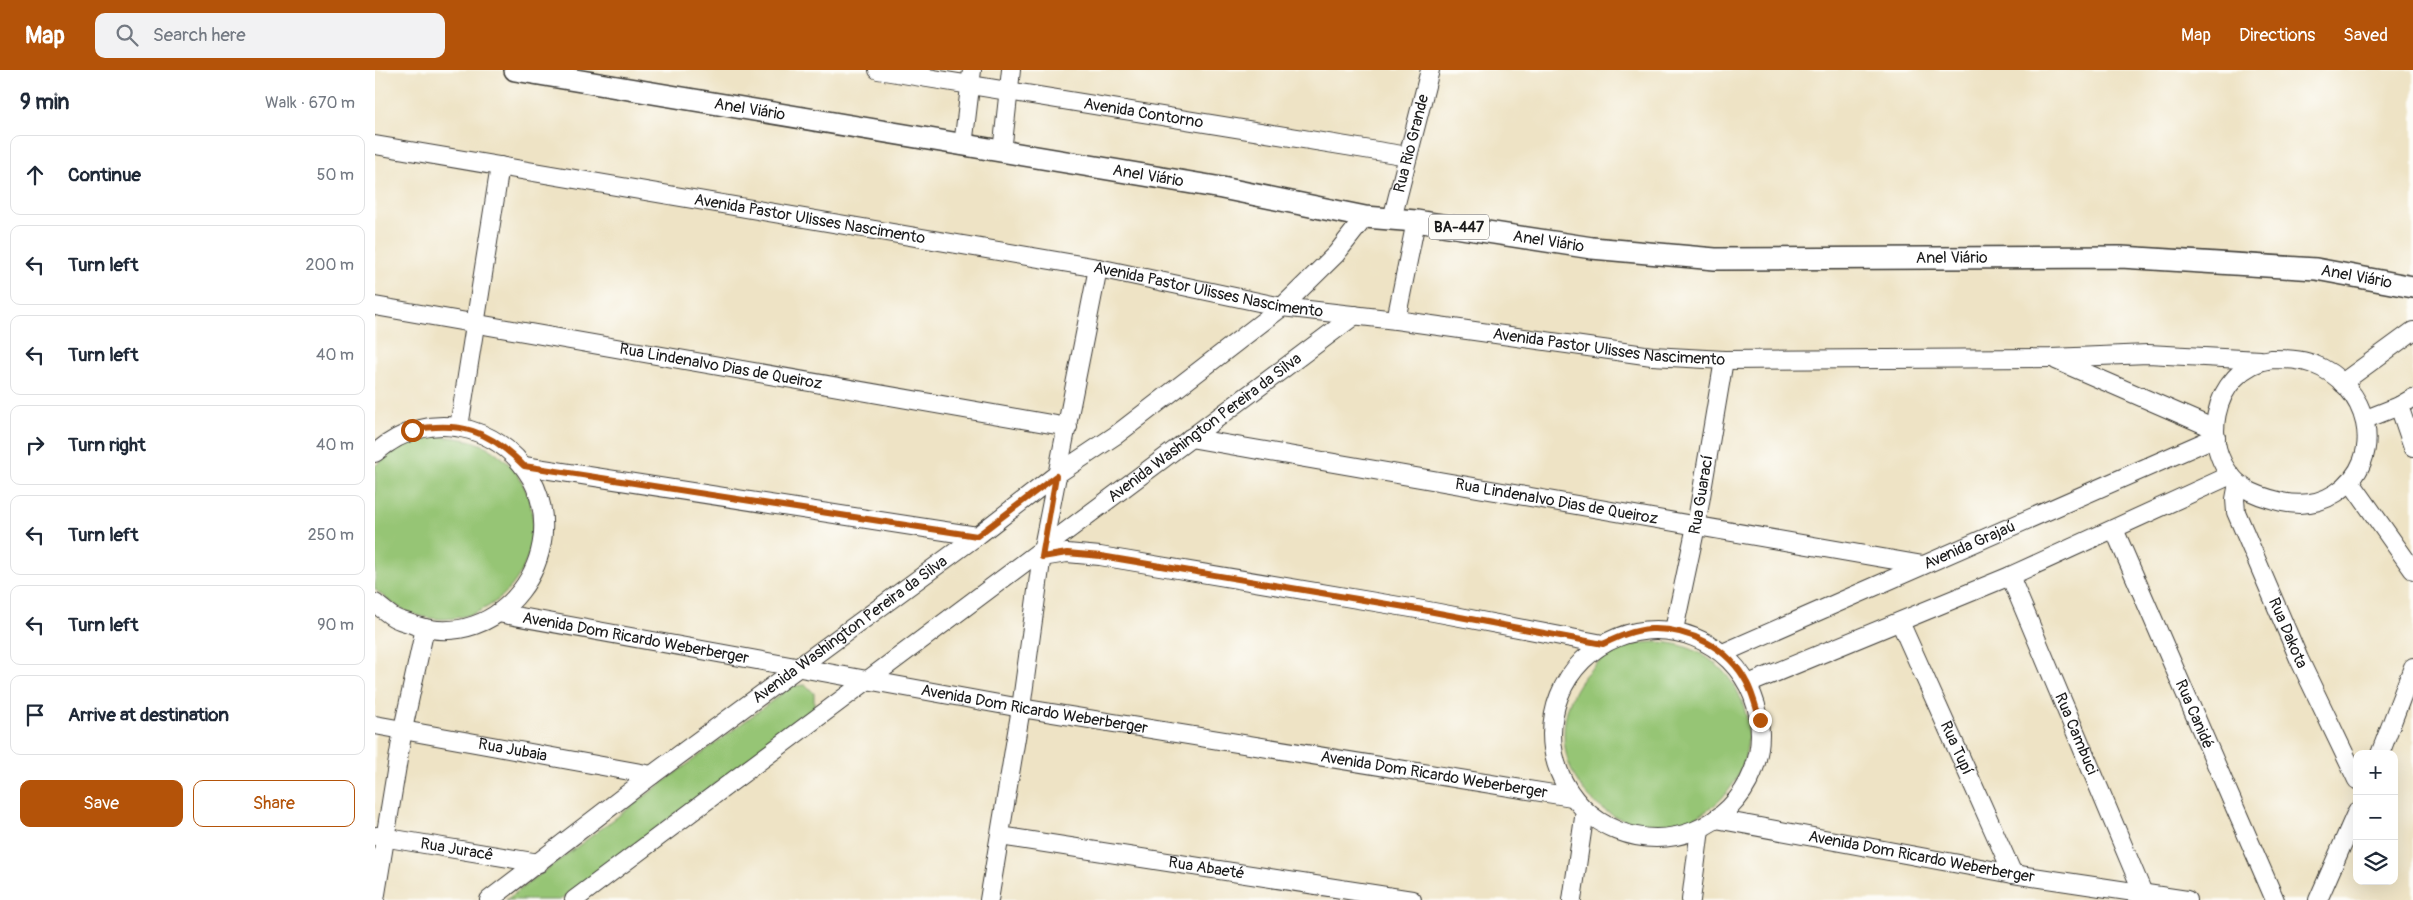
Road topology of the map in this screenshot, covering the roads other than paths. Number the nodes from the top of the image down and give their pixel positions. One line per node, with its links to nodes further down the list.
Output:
1 (515, 70): 8 (main road, Anel Viário / BA-447)
2 (878, 70): 5 (street, Avenida Contorno)
3 (1011, 70): 6 (street)
4 (1430, 70): 10 (street, Rua Rio Grande)
5 (971, 78): 6 (street, Avenida Contorno); 8 (street)
6 (1009, 91): 9 (street); 10 (street, Avenida Contorno)
7 (375, 145): 11 (street, Avenida Pastor Ulisses Nascimento)
8 (963, 146): 9 (main road, Anel Viário / BA-447)
9 (1002, 152): 12 (main road, Anel Viário / BA-447)
10 (1408, 156): 13 (street, Rua Rio Grande)
11 (500, 166): 15 (street, Avenida Pastor Ulisses Nascimento); 21 (street)
12 (1365, 217): 13 (main road, Anel Viário / BA-447); 18 (street, Avenida Washington Pereira da Silva)
13 (1392, 219): 14 (main road, Anel Viário / BA-447)
14 (1416, 221): 16 (main road, Anel Viário / BA-447); 20 (street)
15 (1098, 268): 18 (street, Avenida Pastor Ulisses Nascimento); 30 (street)
16 (2413, 287)
17 (375, 306): 21 (street, Rua Lindenalvo Dias de Queiroz)
18 (1282, 307): 19 (street, Avenida Pastor Ulisses Nascimento); 37 (street, Avenida Washington Pereira da Silva)
19 (1355, 315): 20 (street, Avenida Pastor Ulisses Nascimento); 32 (street, Avenida Washington Pereira da Silva)
20 (1396, 320): 24 (street, Avenida Pastor Ulisses Nascimento)
21 (476, 324): 29 (street); 30 (street, Rua Lindenalvo Dias de Queiroz)
22 (2413, 331): 26 (street)
23 (2051, 358): 24 (street, Avenida Pastor Ulisses Nascimento); 25 (street, Avenida Pastor Ulisses Nascimento); 31 (street)
24 (1724, 360): 40 (street, Rua Guarací)
25 (2260, 360): 26 (street); 31 (street)
26 (2342, 383): 28 (street)
27 (2406, 402): 28 (street); 34 (street)
28 (2365, 419): 39 (street)
29 (459, 427): 33 (street); 36 (street)
30 (1068, 427): 37 (street)
31 (2216, 433): 38 (street); 44 (street, Avenida Grajaú)
32 (1190, 438): 40 (street, Rua Lindenalvo Dias de Queiroz); 43 (street, Avenida Washington Pereira da Silva)
33 (383, 439): 35 (street)
34 (2413, 447)
35 (375, 453)
36 (524, 466): 42 (street); 48 (street)
37 (1056, 476): 42 (street, Avenida Washington Pereira da Silva); 43 (street)
38 (2235, 479): 39 (street); 41 (street); 62 (street, Rua Dakota)
39 (2350, 481): 45 (street)
40 (1696, 526): 44 (street, Rua Lindenalvo Dias de Queiroz); 51 (street, Rua Guarací)
41 (2114, 529): 46 (street); 82 (street, Rua Canidé)
42 (977, 536): 54 (street, Avenida Washington Pereira da Silva)
43 (1042, 552): 52 (street); 56 (street, Avenida Washington Pereira da Silva); 58 (street)
44 (1923, 565): 53 (street, Avenida Grajaú)
45 (2413, 570)
46 (2010, 576): 49 (street); 73 (street, Rua Cambuci)
47 (375, 603): 50 (street)
48 (498, 613): 50 (street); 54 (street, Avenida Dom Ricardo Weberberger)
49 (1901, 622): 57 (street); 72 (street, Rua Tupí)
50 (425, 628): 60 (street)
51 (1674, 630): 52 (street); 53 (street)
52 (1603, 644): 64 (street)
53 (1723, 652): 57 (street)
54 (801, 667): 56 (street, Avenida Dom Ricardo Weberberger); 63 (street, Avenida Washington Pereira da Silva)
55 (2413, 667): 61 (street)
56 (870, 680): 58 (street, Avenida Dom Ricardo Weberberger); 76 (street, Avenida Washington Pereira da Silva)
57 (1748, 684): 66 (street)
58 (1021, 708): 64 (street, Avenida Dom Ricardo Weberberger); 69 (street)
59 (375, 725): 60 (street, Rua Jubaia)
60 (403, 729): 63 (street, Rua Jubaia); 70 (street)
61 (2382, 750)
62 (2353, 772)
63 (652, 775): 71 (street, Avenida Washington Pereira da Silva)
64 (1572, 797): 65 (street)
65 (1585, 811): 68 (street); 79 (street)
66 (1716, 819): 68 (street); 72 (street, Avenida Dom Ricardo Weberberger)
67 (2353, 820): 83 (street)
68 (1700, 829): 80 (street)
69 (1000, 836): 77 (street); 78 (street, Rua Abaeté)
70 (381, 837): 71 (street, Rua Juracê); 74 (street)
71 (539, 863): 75 (street, Avenida Washington Pereira da Silva)
72 (2013, 874): 73 (street, Avenida Dom Ricardo Weberberger)
73 (2143, 893): 81 (street, Avenida Dom Ricardo Weberberger)
74 (375, 900)
75 (489, 900)
76 (574, 900)
77 (989, 900)
78 (1412, 900)
79 (1573, 900)
80 (1691, 900)
81 (2187, 900)
82 (2275, 900)
83 (2318, 900)

